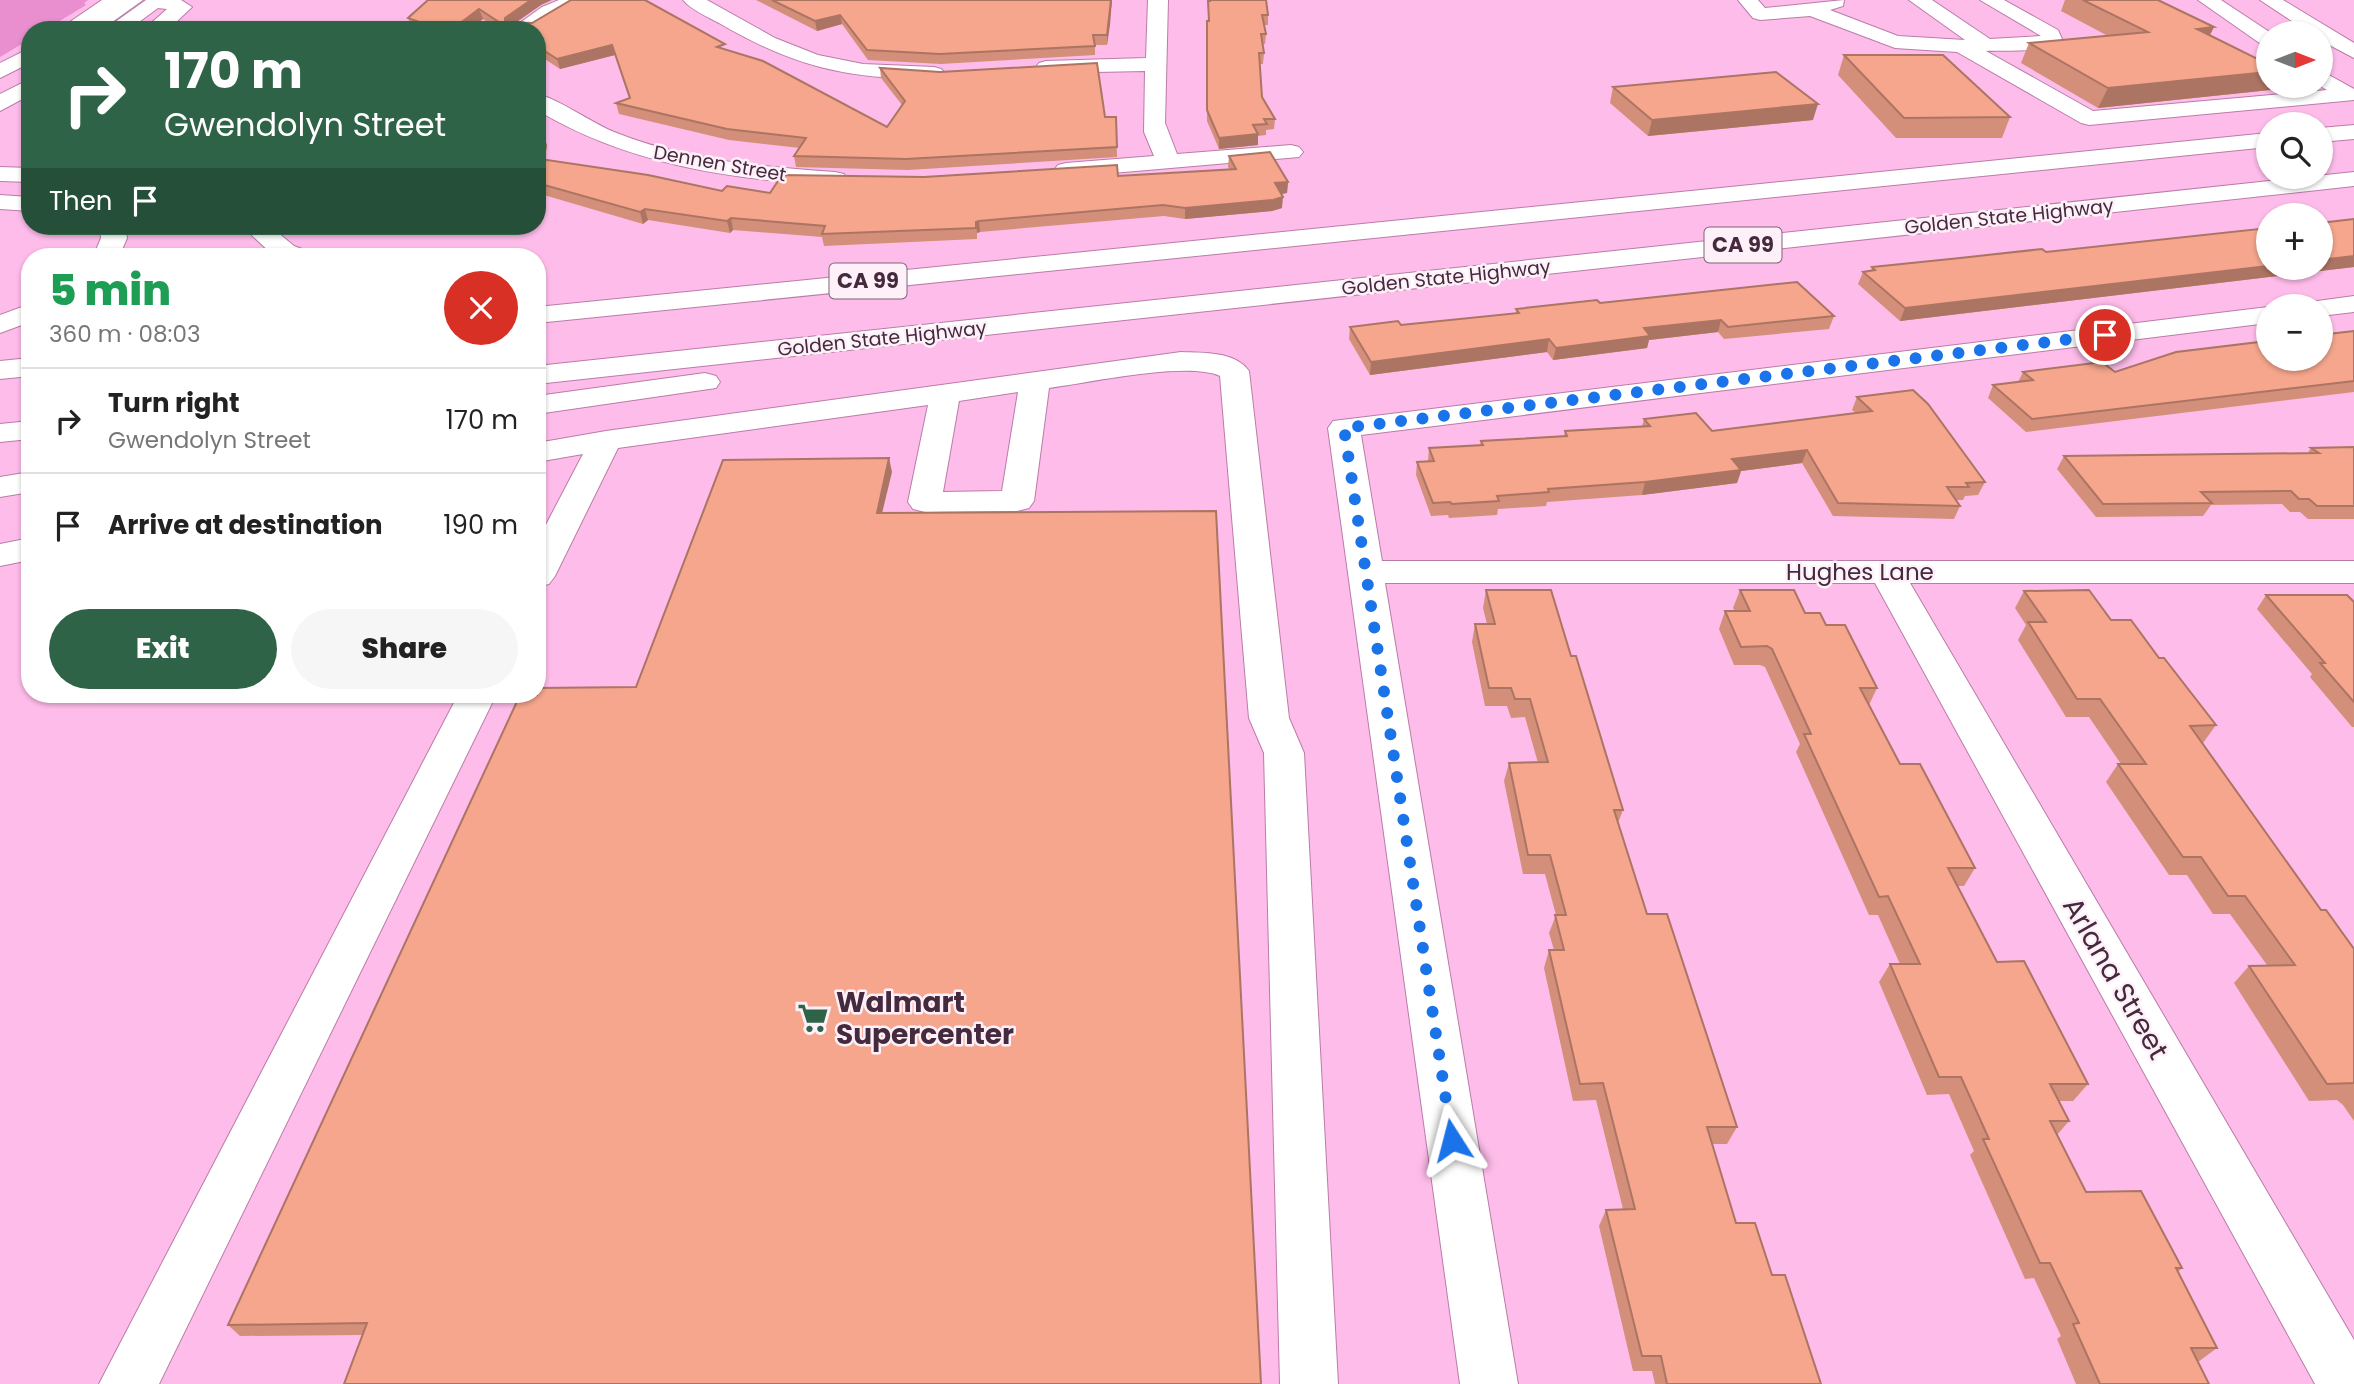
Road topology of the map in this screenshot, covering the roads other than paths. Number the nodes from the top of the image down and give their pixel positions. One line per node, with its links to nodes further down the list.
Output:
1 (115, 0): 14 (main road)
2 (133, 0): 15 (main road)
3 (575, 0): 18 (main road)
4 (693, 0): 29 (main road)
5 (1158, 0): 26 (main road)
6 (1841, 0): 13 (main road)
7 (1919, 0): 22 (main road)
8 (1990, 0): 22 (main road)
9 (2208, 0): 19 (main road)
10 (2270, 0): 24 (main road)
11 (157, 1): 16 (main road); 17 (main road)
12 (1754, 7): 13 (main road)
13 (1812, 10): 23 (main road)
14 (82, 21)
15 (101, 21)
16 (127, 21)
17 (165, 21)
18 (534, 21)
19 (2256, 33)
20 (2229, 41): 21 (main road)
21 (2256, 41)
22 (1986, 45): 23 (main road)
23 (1962, 46): 31 (main road)
24 (2354, 52)
25 (21, 59): 28 (main road)
26 (1156, 64): 27 (main road); 38 (main road)
27 (1024, 68)
28 (0, 72)
29 (955, 72)
30 (21, 91): 32 (main road)
31 (2256, 96)
32 (0, 104)
33 (546, 107): 43 (main road, Dennen Street)
34 (2354, 132): 35 (main road)
35 (2333, 134)
36 (2256, 141): 47 (main road, CA 99)
37 (1291, 152): 38 (main road)
38 (1169, 163): 39 (main road)
39 (1047, 172)
40 (0, 174): 41 (main road)
41 (21, 174)
42 (2354, 179): 52 (main road, Golden State Highway / CA 99)
43 (855, 180)
44 (0, 202): 45 (main road)
45 (21, 203)
46 (265, 235): 48 (main road)
47 (1200, 247): 49 (main road); 53 (main road, CA 99)
48 (280, 248)
49 (546, 292)
50 (2354, 304): 51 (main road)
51 (2333, 306)
52 (1133, 310): 59 (main road, Golden State Highway / CA 99); 62 (main road)
53 (546, 313)
54 (21, 316): 56 (main road)
55 (2256, 316): 72 (main road)
56 (0, 325)
57 (21, 368): 58 (main road)
58 (0, 370)
59 (546, 374)
60 (1035, 381): 61 (main road); 61 (main road); 77 (main road)
61 (945, 393): 65 (main road)
62 (546, 404)
63 (21, 431): 64 (main road)
64 (0, 433)
65 (606, 440): 66 (main road); 71 (main road)
66 (546, 451)
67 (21, 484): 68 (main road)
68 (0, 487)
69 (21, 551): 70 (main road)
70 (0, 555)
71 (546, 558)
72 (1365, 572): 73 (main road, Hughes Lane); 78 (main road)
73 (1886, 572): 74 (main road, Hughes Lane); 79 (main road, Arlana Street)
74 (2354, 572)
75 (473, 703): 76 (main road)
76 (128, 1384)
77 (1309, 1384)
78 (1489, 1384)
79 (2347, 1384)

